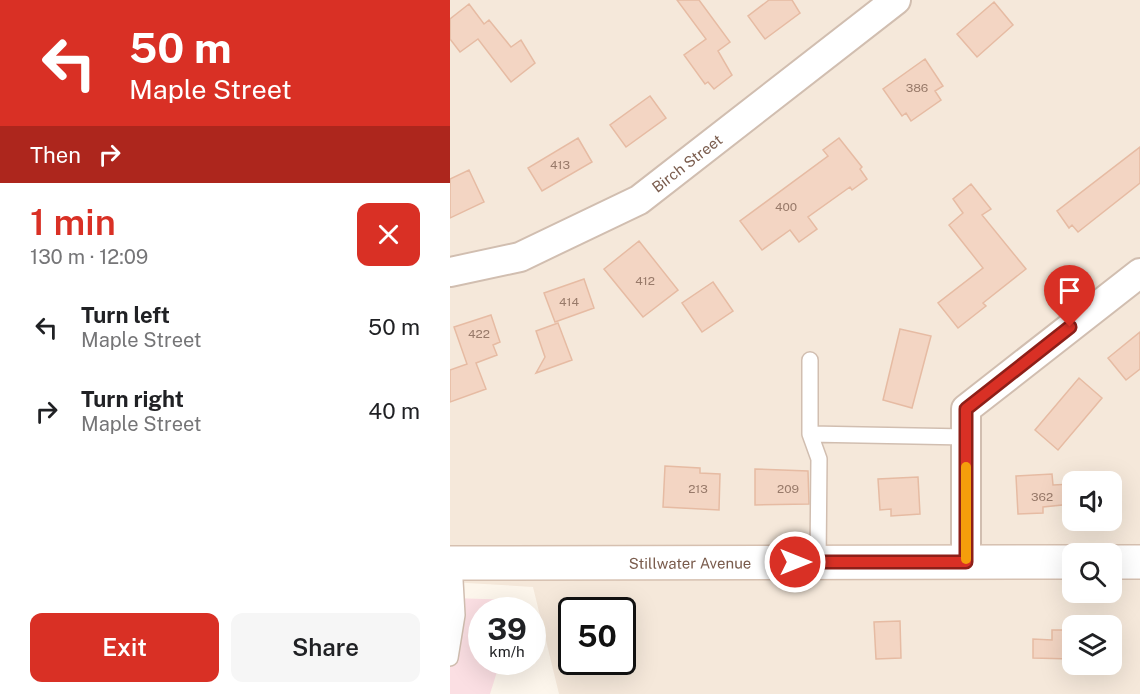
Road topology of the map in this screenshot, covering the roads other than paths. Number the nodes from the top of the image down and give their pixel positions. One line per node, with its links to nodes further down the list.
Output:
1 (896, 0): 2 (street, Birch Street)
2 (450, 272)
3 (1140, 273): 6 (street)
4 (810, 360): 5 (lane)
5 (810, 434): 6 (lane); 7 (lane)
6 (966, 437): 8 (street)
7 (818, 562): 8 (main road, Stillwater Avenue); 12 (main road, Stillwater Avenue)
8 (966, 562): 9 (main road, Stillwater Avenue)
9 (1062, 562)
10 (1122, 562): 11 (main road)
11 (1140, 562)
12 (452, 563): 13 (lane)
13 (450, 658)

